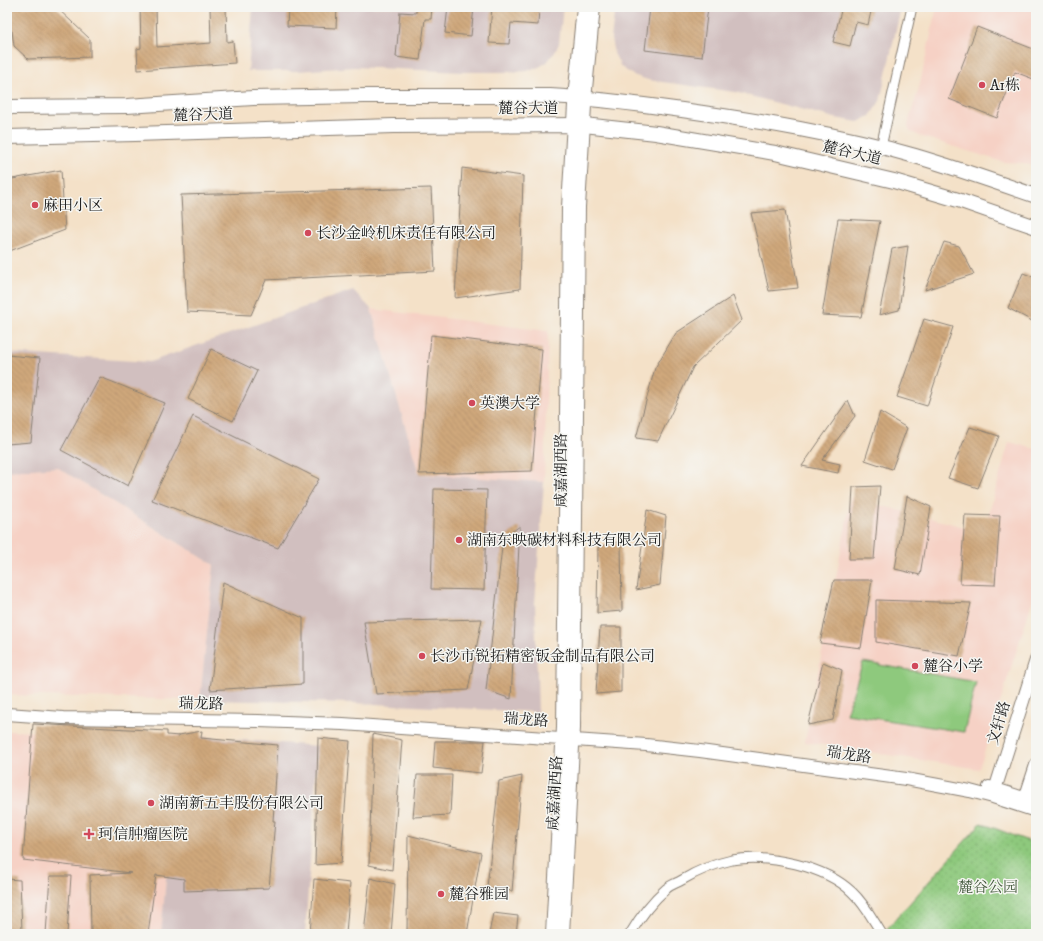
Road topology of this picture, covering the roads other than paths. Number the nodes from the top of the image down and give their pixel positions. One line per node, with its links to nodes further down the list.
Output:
1 (582, 7): 4 (street, 咸嘉湖西路)
2 (594, 7): 4 (street, 咸嘉湖西路)
3 (912, 7): 8 (street)
4 (580, 97): 5 (main road, 麓谷大道); 6 (street, 咸嘉湖西路); 8 (main road, 麓谷大道)
5 (7, 107)
6 (578, 125): 7 (main road, 麓谷大道); 10 (main road, 麓谷大道); 14 (street, 咸嘉湖西路)
7 (7, 137)
8 (881, 147): 9 (main road, 麓谷大道)
9 (1036, 196)
10 (1036, 227)
11 (1036, 660): 16 (street, 文轩路)
12 (7, 707): 14 (street, 瑞龙路)
13 (7, 714): 14 (street, 瑞龙路)
14 (569, 735): 16 (street, 瑞龙路); 19 (street, 咸嘉湖西路); 20 (street, 咸嘉湖西路)
15 (1036, 765): 17 (street)
16 (994, 793): 17 (street, 瑞龙路)
17 (1028, 802): 18 (street, 瑞龙路)
18 (1036, 811)
19 (552, 934)
20 (563, 934)
21 (630, 934): 22 (street)
22 (882, 934)

